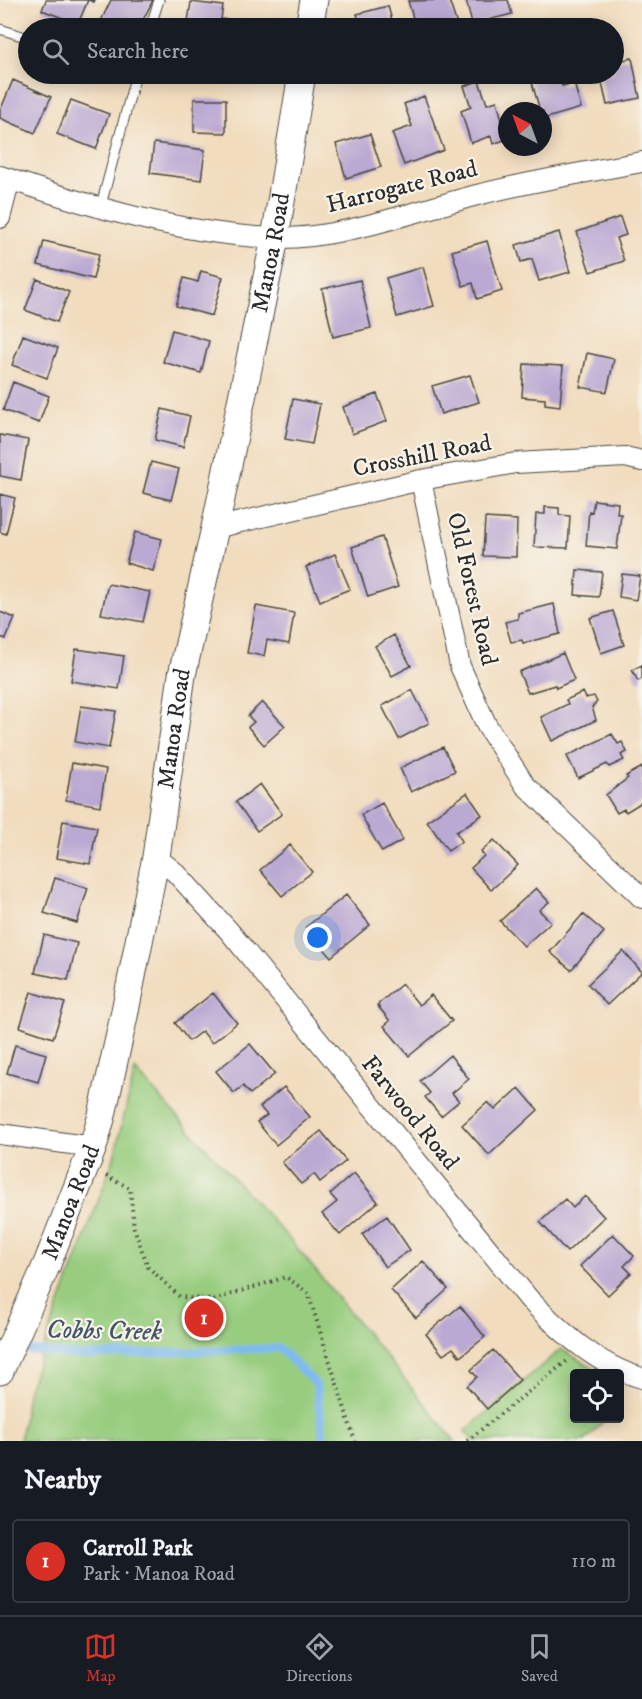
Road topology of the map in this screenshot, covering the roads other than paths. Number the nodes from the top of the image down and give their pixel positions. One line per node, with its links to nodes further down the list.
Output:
1 (159, 0): 3 (lane)
2 (314, 0): 4 (main road)
3 (153, 18)
4 (311, 18)
5 (0, 29): 6 (lane)
6 (18, 35)
7 (133, 84): 11 (lane)
8 (300, 84): 13 (main road, Manoa Road)
9 (642, 162): 13 (street, Harrogate Road)
10 (5, 178): 11 (street, Harrogate Road); 12 (street)
11 (100, 209): 13 (street, Harrogate Road)
12 (0, 218)
13 (275, 238): 16 (main road, Manoa Road)
14 (642, 461): 15 (street, Crosshill Road)
15 (421, 480): 16 (street, Crosshill Road); 18 (street, Old Forest Road)
16 (215, 528): 17 (main road, Manoa Road)
17 (156, 857): 20 (main road, Manoa Road); 22 (street, Farwood Road)
18 (642, 898)
19 (0, 1134): 20 (street)
20 (89, 1156): 21 (main road, Manoa Road)
21 (1, 1370)
22 (642, 1378)

